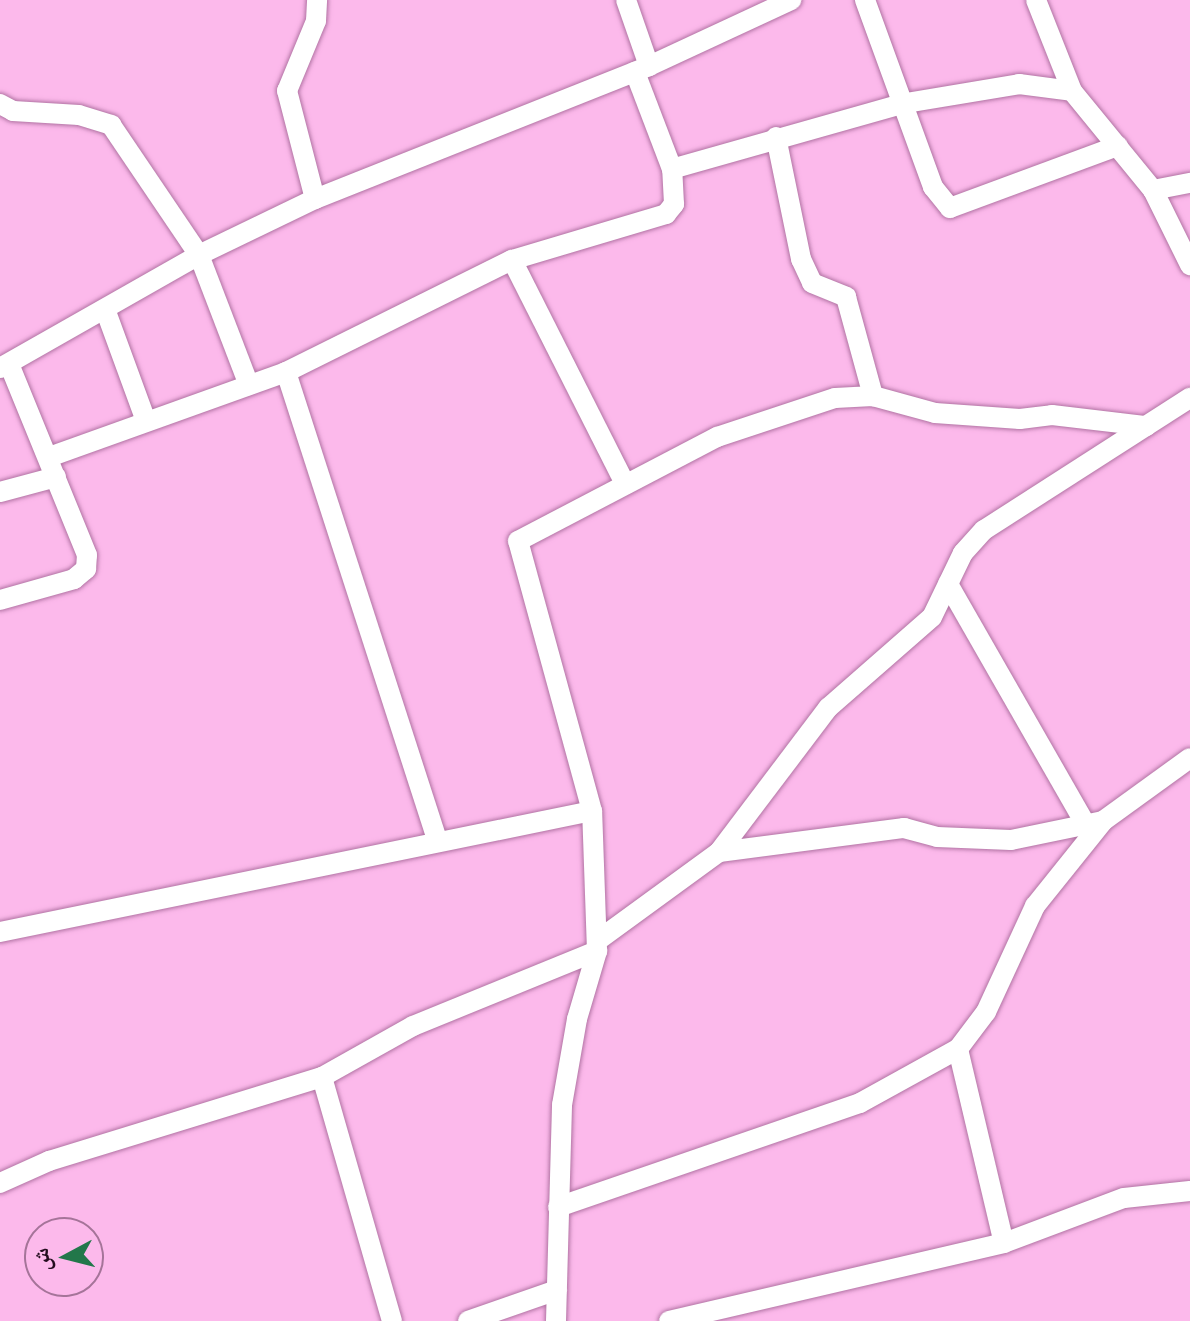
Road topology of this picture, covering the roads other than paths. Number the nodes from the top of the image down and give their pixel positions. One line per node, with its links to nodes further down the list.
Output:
1 (317, 0): 15 (street)
2 (626, 0): 6 (street)
3 (791, 0): 6 (street)
4 (865, 0): 8 (street)
5 (1036, 0): 7 (street)
6 (642, 69): 12 (street); 15 (street)
7 (1072, 91): 8 (street); 11 (street)
8 (906, 103): 10 (street); 11 (street)
9 (0, 104): 16 (street)
10 (776, 137): 12 (street); 23 (street)
11 (1118, 146): 14 (street)
12 (672, 169): 17 (street)
13 (1190, 183): 14 (street)
14 (1153, 190): 18 (street)
15 (315, 199): 16 (street)
16 (199, 255): 19 (street); 22 (street)
17 (512, 260): 21 (street); 29 (street)
18 (1190, 265)
19 (105, 309): 20 (street); 25 (street)
20 (5, 366): 27 (street)
21 (286, 372): 22 (street); 36 (street)
22 (249, 385): 25 (street)
23 (873, 396): 26 (street); 29 (street)
24 (1190, 398): 26 (street)
25 (146, 421): 27 (street)
26 (1146, 426): 31 (street)
27 (49, 457): 28 (street)
28 (56, 477): 30 (street); 32 (street)
29 (625, 484): 34 (street)
30 (0, 492)
31 (948, 584): 35 (street); 37 (street)
32 (0, 600)
33 (1190, 758): 35 (street)
34 (592, 811): 36 (street); 39 (street)
35 (1094, 823): 37 (street); 40 (street)
36 (437, 839): 38 (street)
37 (719, 852): 39 (street)
38 (0, 932)
39 (597, 946): 41 (street); 44 (street)
40 (958, 1049): 44 (street); 45 (street)
41 (322, 1077): 42 (street); 47 (street)
42 (0, 1183)
43 (1190, 1191): 45 (street)
44 (558, 1207): 46 (street)
45 (1004, 1243): 50 (street)
46 (557, 1290): 48 (street); 49 (street)
47 (392, 1321)
48 (468, 1321)
49 (556, 1321)
50 (669, 1321)

